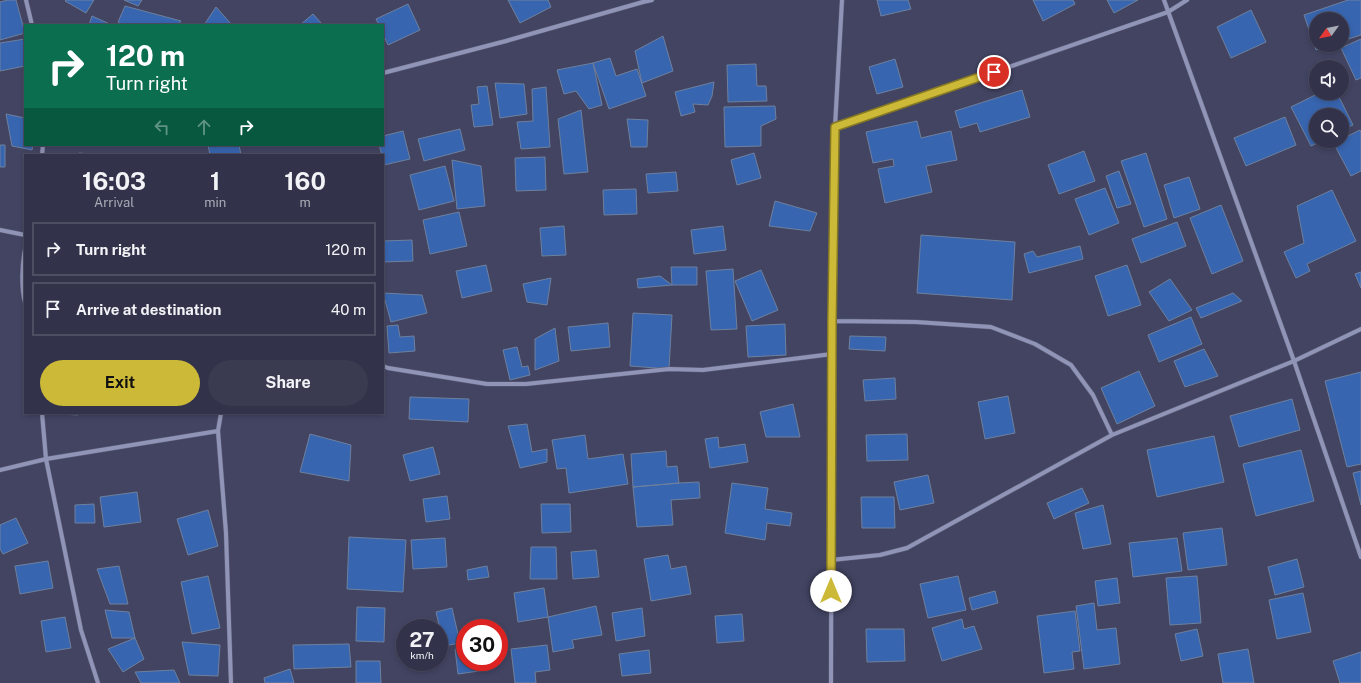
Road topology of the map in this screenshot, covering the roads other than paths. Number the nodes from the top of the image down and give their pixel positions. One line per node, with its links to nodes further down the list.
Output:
1 (26, 0): 7 (street)
2 (652, 0): 8 (street)
3 (842, 0): 9 (street)
4 (1164, 0): 6 (street)
5 (1187, 0): 6 (street)
6 (1168, 12): 9 (street); 17 (street)
7 (32, 24)
8 (384, 73)
9 (835, 127): 14 (street)
10 (0, 230): 11 (street)
11 (24, 235)
12 (24, 256): 13 (street)
13 (24, 298)
14 (832, 321): 16 (street); 22 (street)
15 (1361, 329): 17 (street)
16 (832, 354): 18 (street); 26 (street)
17 (1294, 361): 22 (street); 25 (street)
18 (384, 366)
19 (42, 414): 23 (street)
20 (221, 414): 21 (street)
21 (218, 431): 23 (street); 28 (street)
22 (1112, 435): 26 (street)
23 (46, 459): 24 (street); 27 (street)
24 (0, 470)
25 (1361, 557)
26 (831, 560): 29 (street)
27 (98, 683)
28 (231, 683)
29 (831, 683)

